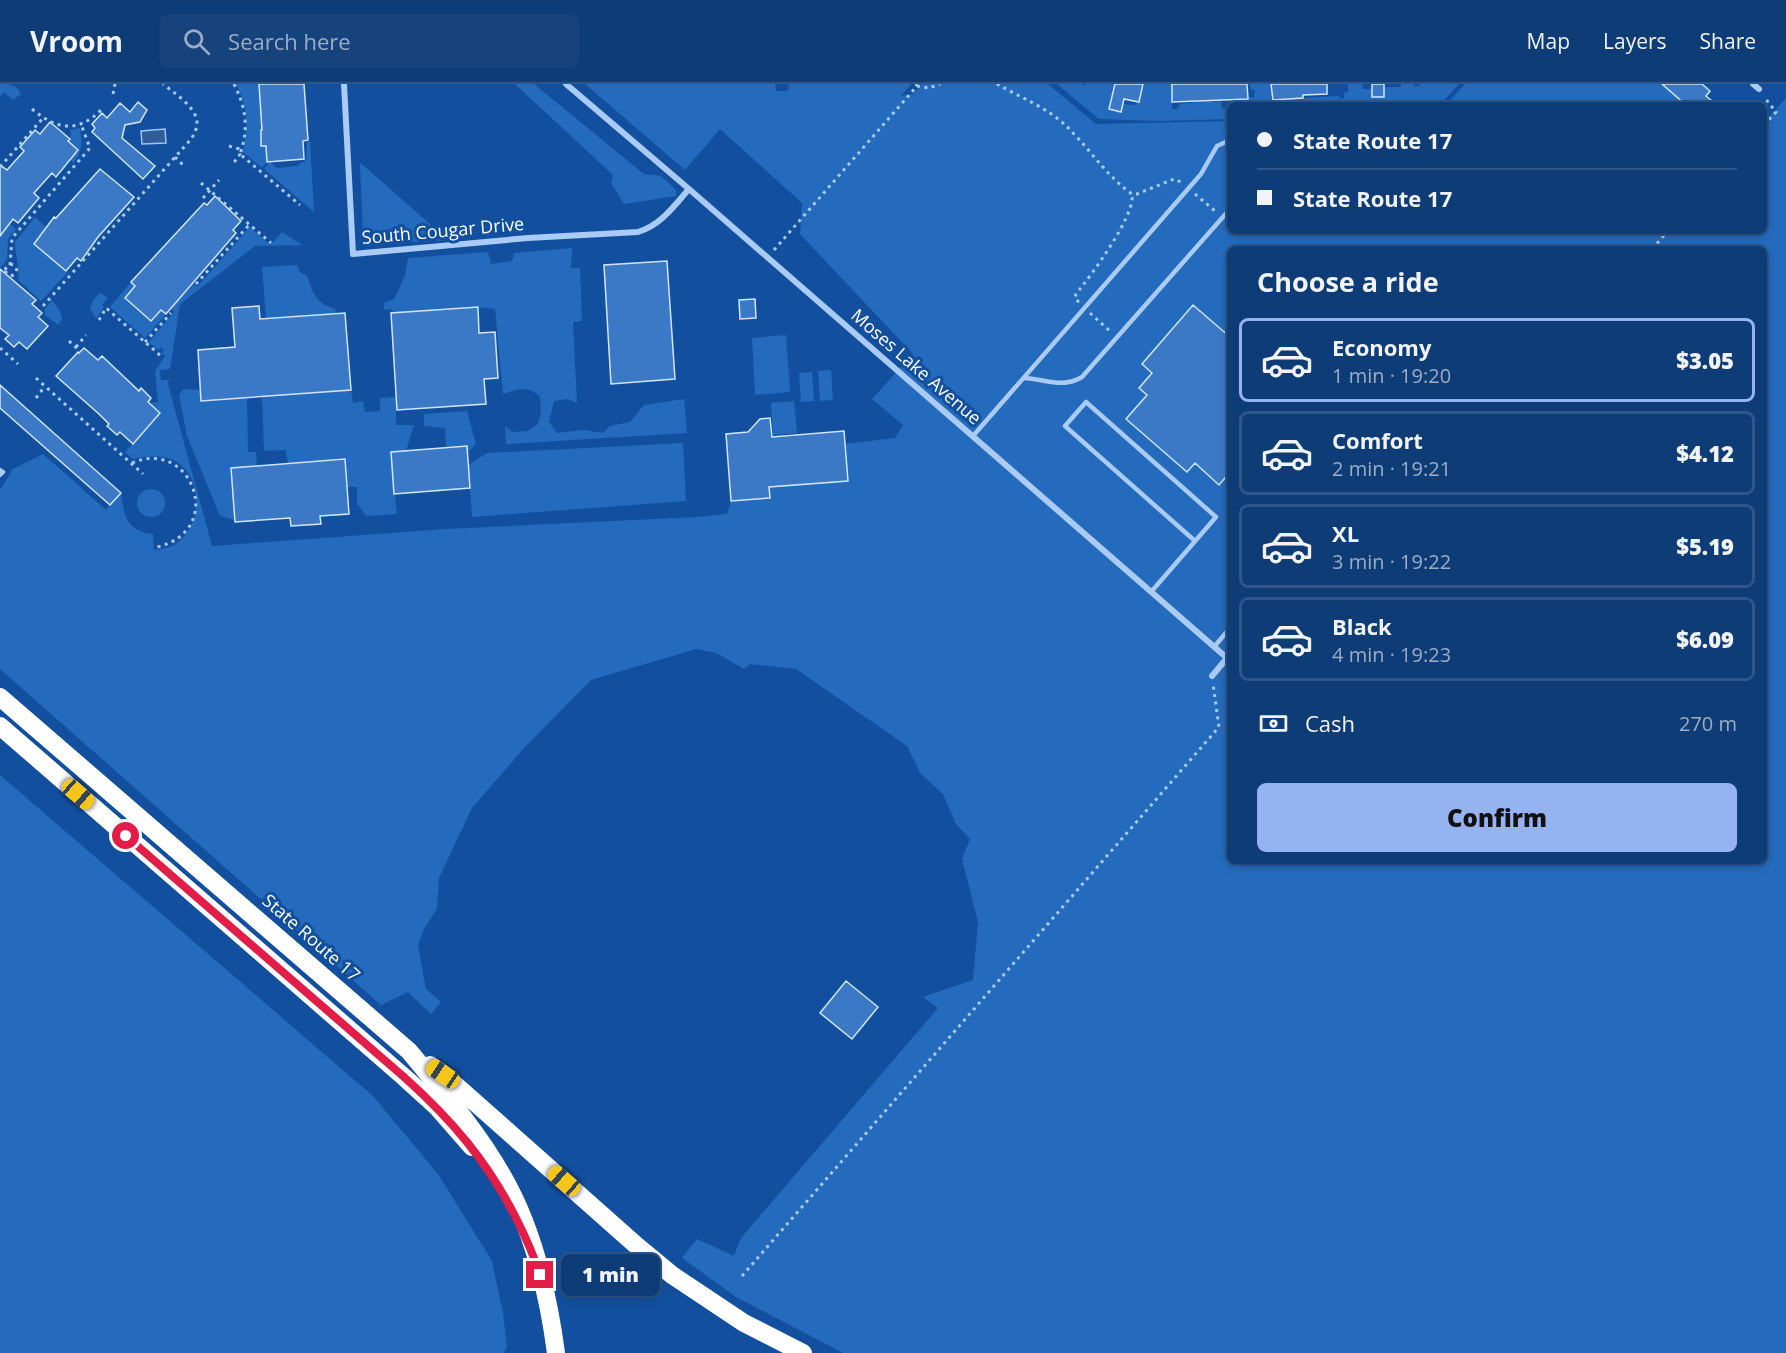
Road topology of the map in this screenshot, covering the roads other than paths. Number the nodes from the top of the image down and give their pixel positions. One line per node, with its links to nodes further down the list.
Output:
1 (344, 84): 4 (street, South Cougar Drive)
2 (566, 84): 4 (street, Moses Lake Avenue)
3 (1227, 141): 6 (lane)
4 (689, 189): 7 (street, Moses Lake Avenue)
5 (1227, 212): 6 (lane)
6 (1024, 378): 7 (lane)
7 (973, 436): 11 (street, Moses Lake Avenue)
8 (0, 470): 9 (lane)
9 (0, 475)
10 (1195, 541): 10 (lane); 11 (lane)
11 (1151, 592): 13 (street, Moses Lake Avenue)
12 (1227, 632): 13 (lane)
13 (1214, 647): 14 (street, Moses Lake Avenue)
14 (1227, 659)
15 (1227, 661): 16 (street, Moses Lake Avenue)
16 (1212, 676)
17 (0, 697): 19 (highway, State Route 17)
18 (0, 726): 20 (highway, State Route 17)
19 (409, 1051): 20 (highway, State Route 17); 22 (highway)
20 (535, 1257): 21 (highway, State Route 17)
21 (556, 1353)
22 (803, 1353)

